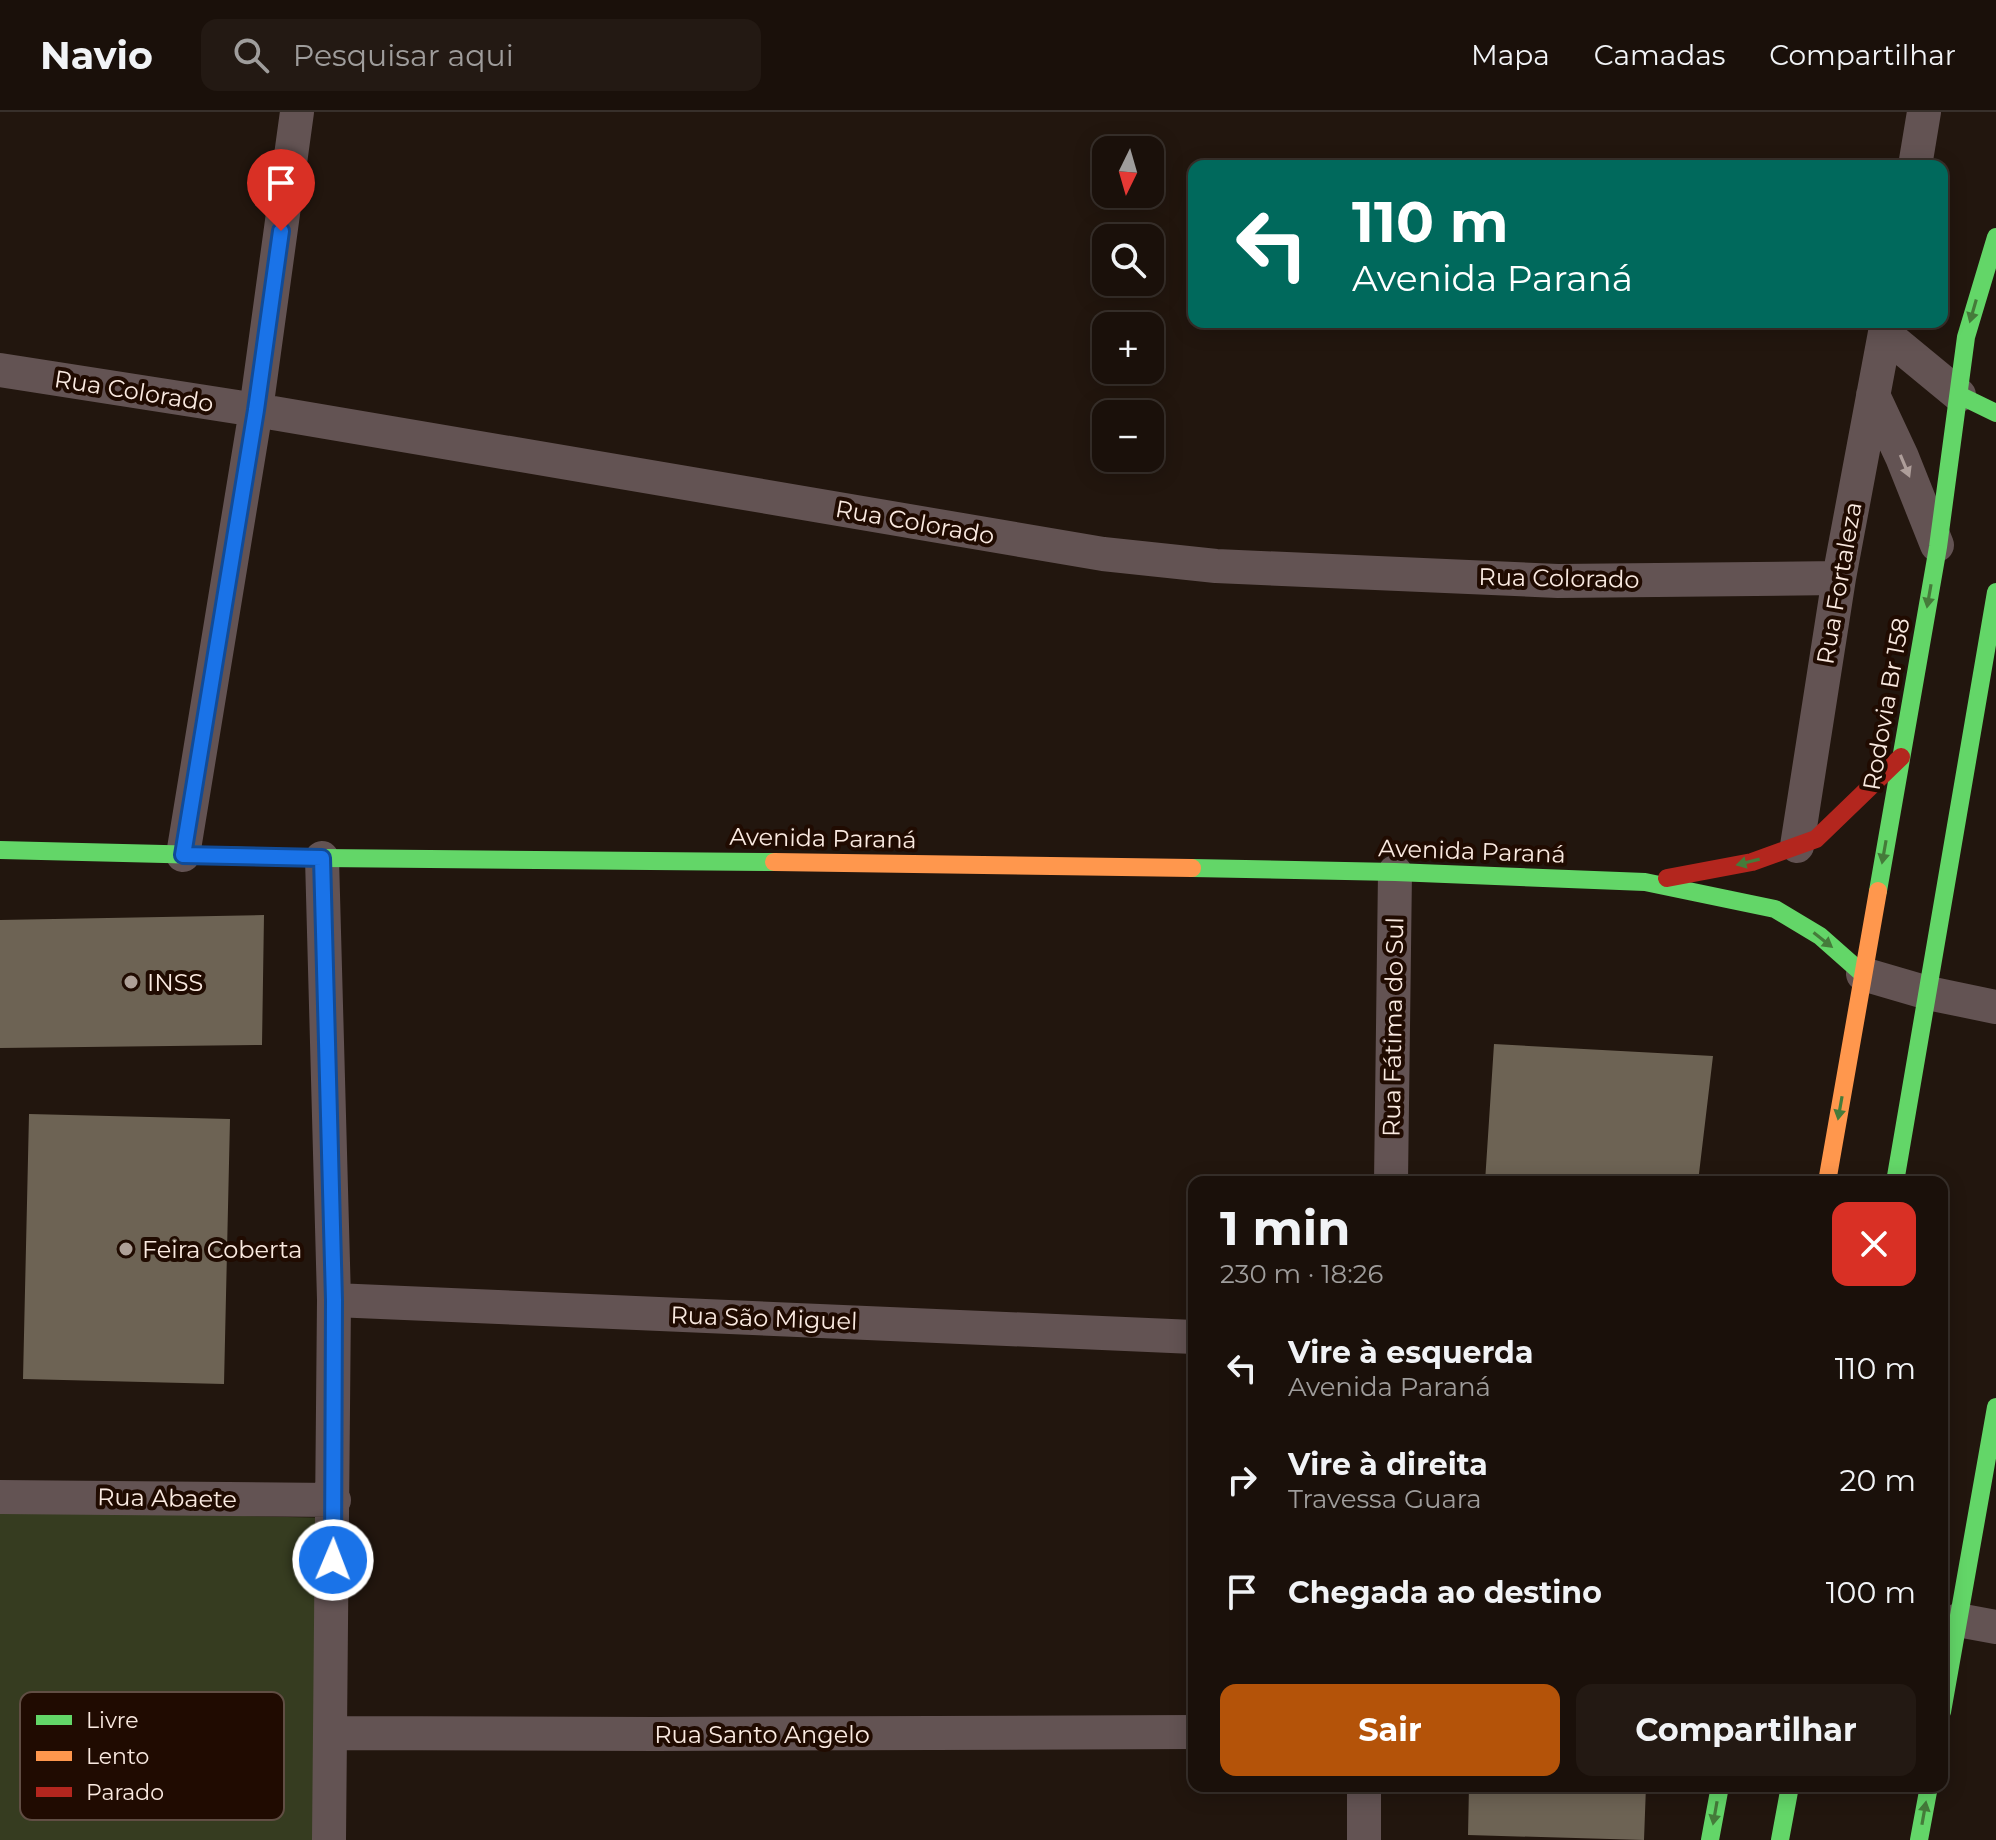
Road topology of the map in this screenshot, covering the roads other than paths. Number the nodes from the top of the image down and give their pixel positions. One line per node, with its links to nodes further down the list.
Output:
1 (297, 112): 9 (street)
2 (1924, 112): 3 (street)
3 (1916, 160)
4 (1996, 237): 8 (street, Rodovia Br 158, one-way to 8)
5 (1886, 328): 7 (street, Rua Fortaleza); 8 (street)
6 (0, 370): 9 (street, Rua Colorado)
7 (1873, 395): 11 (street, one-way to 11); 12 (street, Rua Fortaleza)
8 (1959, 395): 10 (street); 11 (street, Rodovia Br 158)
9 (256, 410): 12 (street, Rua Colorado); 17 (street)
10 (1996, 413)
11 (1938, 547): 14 (street, Rodovia Br 158, one-way to 14)
12 (1839, 578): 15 (street, Rua Fortaleza)
13 (1996, 592): 22 (street)
14 (1901, 757): 15 (street, Avenida Paraná); 21 (street, Rodovia Br 158, one-way to 21)
15 (1797, 846): 20 (street, Avenida Paraná, one-way to 20)
16 (0, 850): 17 (street, Avenida Paraná)
17 (183, 855): 18 (street, Avenida Paraná)
18 (322, 858): 19 (street, Avenida Paraná); 27 (street)
19 (1395, 872): 20 (street, Avenida Paraná); 24 (street, Rua Fátima do Sul)
20 (1645, 882): 21 (street, Avenida Paraná, one-way to 21)
21 (1863, 974): 22 (street); 25 (street, Rodovia Br 158, one-way to 25)
22 (1928, 993): 23 (street); 26 (street)
23 (1996, 1007)
24 (1391, 1176)
25 (1828, 1176)
26 (1896, 1176)
27 (334, 1300): 28 (street, Rua São Miguel); 31 (street)
28 (1188, 1337)
29 (1996, 1407): 32 (street)
30 (0, 1497): 31 (street, Rua Abaete)
31 (334, 1500): 37 (street)
32 (1983, 1554): 33 (street)
33 (1958, 1620): 34 (street); 35 (street)
34 (1996, 1627)
35 (1948, 1678)
36 (1188, 1732): 37 (street, Rua Santo Angelo)
37 (331, 1733): 42 (street)
38 (1364, 1792): 43 (street)
39 (1719, 1792): 44 (street, one-way to 44)
40 (1789, 1792): 45 (street)
41 (1928, 1792): 46 (street, one-way to 41)
42 (329, 1840)
43 (1364, 1840)
44 (1710, 1840)
45 (1780, 1840)
46 (1919, 1840)

